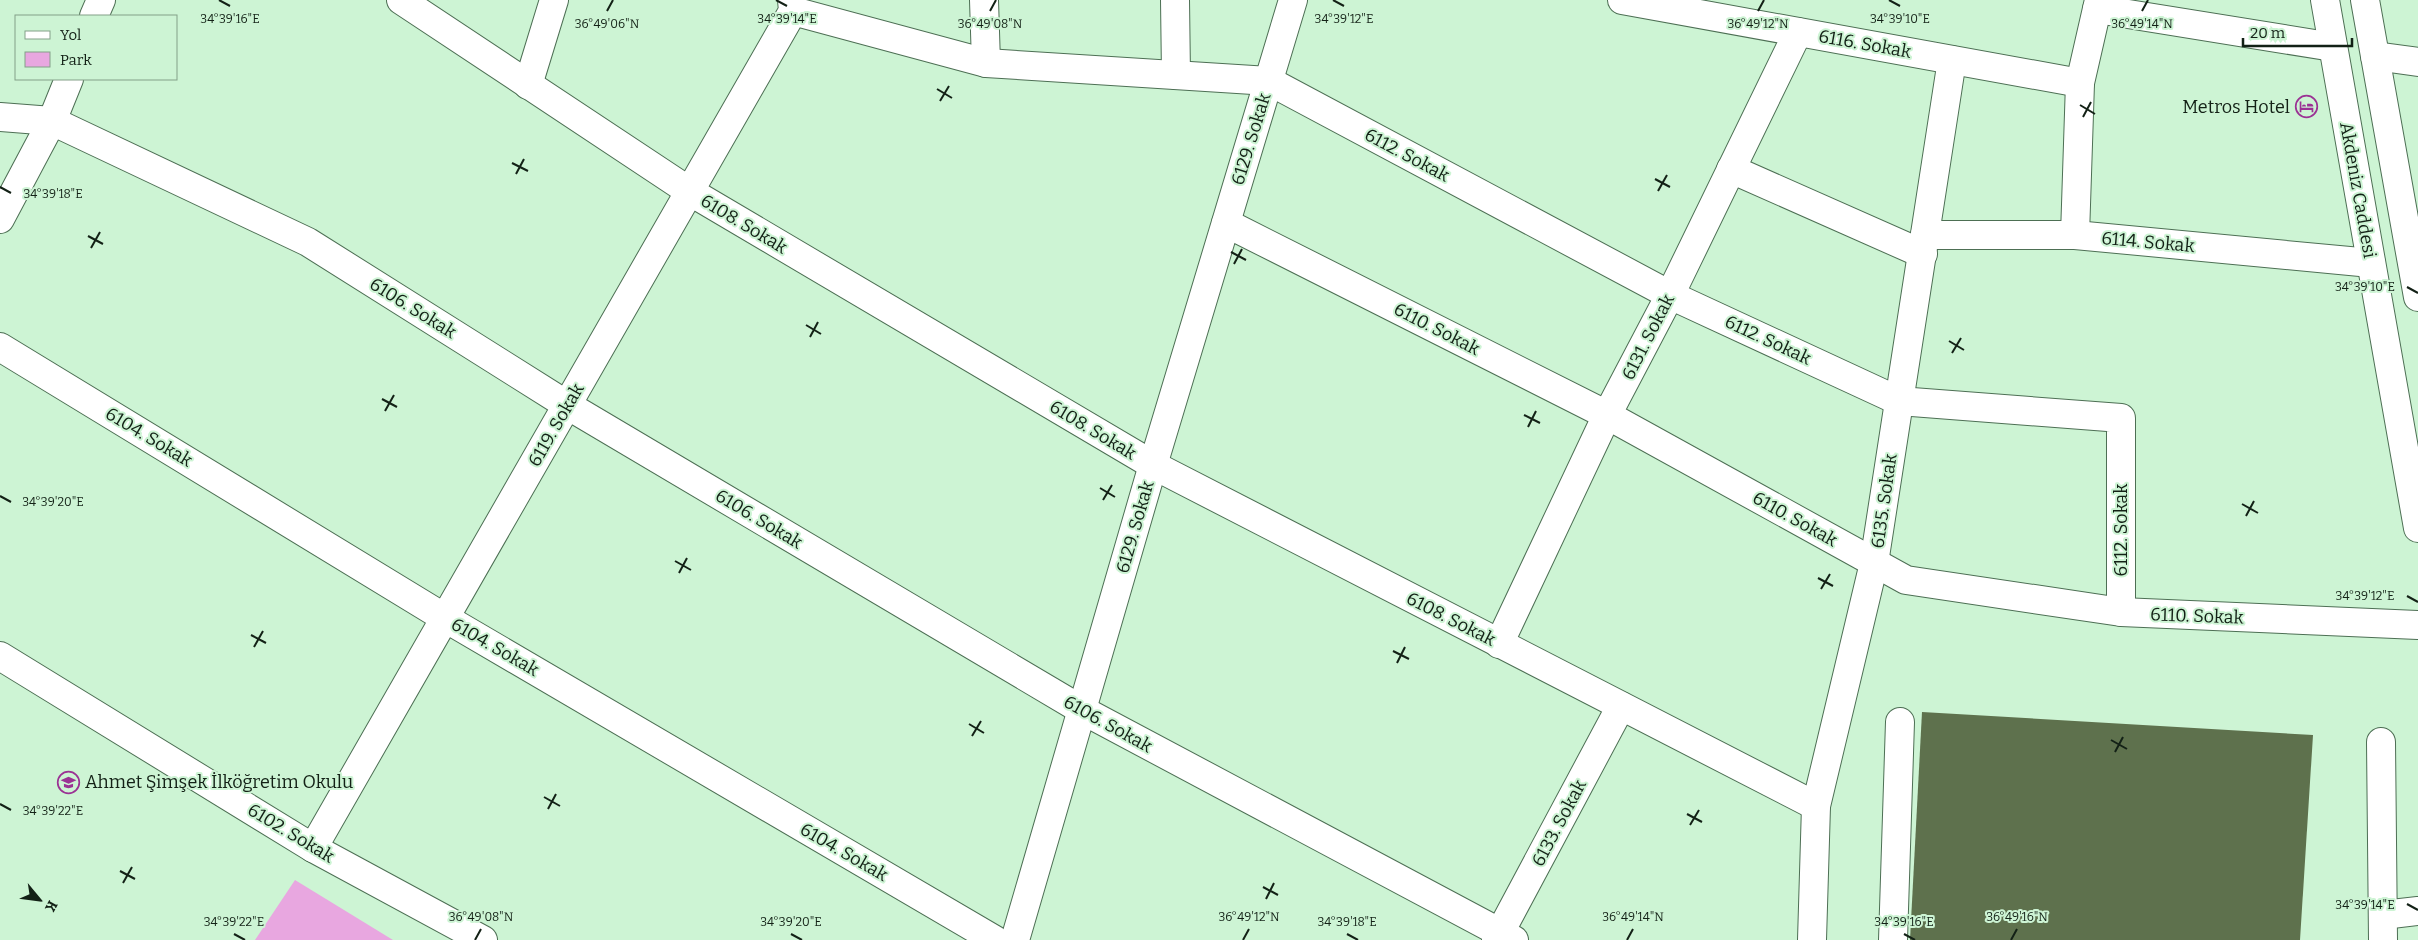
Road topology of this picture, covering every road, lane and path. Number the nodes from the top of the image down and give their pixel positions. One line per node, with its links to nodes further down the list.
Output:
1 (101, 0): 12 (street)
2 (400, 0): 23 (street, 6108. Sokak)
3 (554, 0): 23 (street)
4 (984, 0): 18 (street)
5 (1175, 0): 19 (street)
6 (1293, 0): 21 (street, 6129. Sokak)
7 (1622, 0): 13 (street, 6116. Sokak)
8 (2325, 0): 14 (street, Akdeniz Caddesi)
9 (2365, 0): 15 (street)
10 (2098, 5): 14 (street); 22 (street)
11 (792, 6): 18 (street); 27 (street, 6119. Sokak)
12 (94, 15)
13 (1798, 32): 16 (street, 6116. Sokak); 26 (street, 6131. Sokak)
14 (2333, 47): 32 (street, Akdeniz Caddesi)
15 (2375, 56): 17 (street); 33 (street)
16 (1952, 60): 22 (street, 6116. Sokak); 31 (street, 6135. Sokak)
17 (2418, 62)
18 (986, 63): 19 (street)
19 (1176, 75): 21 (street)
20 (69, 80): 25 (street)
21 (1268, 82): 29 (street, 6129. Sokak); 34 (street, 6112. Sokak)
22 (2080, 83): 30 (street)
23 (528, 85): 27 (street, 6108. Sokak)
24 (0, 117): 25 (street, 6106. Sokak)
25 (52, 121): 28 (street); 37 (street, 6106. Sokak)
26 (1731, 170): 31 (street); 34 (street, 6131. Sokak)
27 (689, 192): 37 (street, 6119. Sokak); 39 (street, 6108. Sokak)
28 (0, 219)
29 (1226, 223): 38 (street, 6110. Sokak); 39 (street, 6129. Sokak)
30 (2075, 235): 31 (street, 6114. Sokak); 32 (street, 6114. Sokak)
31 (1924, 245): 36 (street, 6135. Sokak)
32 (2371, 263): 40 (street, Akdeniz Caddesi)
33 (2417, 286)
34 (1670, 295): 36 (street, 6112. Sokak); 38 (street, 6131. Sokak)
35 (0, 346): 43 (street, 6104. Sokak)
36 (1898, 401): 41 (street, 6135. Sokak); 42 (street, 6112. Sokak)
37 (567, 405): 43 (street, 6119. Sokak); 48 (street, 6106. Sokak)
38 (1607, 415): 41 (street, 6110. Sokak); 45 (street, 6131. Sokak)
39 (1153, 465): 45 (street, 6108. Sokak); 48 (street, 6129. Sokak)
40 (2418, 528)
41 (1874, 563): 42 (street, 6110. Sokak); 51 (street, 6135. Sokak)
42 (2121, 612): 44 (street, 6110. Sokak)
43 (445, 618): 52 (street, 6119. Sokak); 57 (street, 6104. Sokak)
44 (2418, 625)
45 (1499, 644): 47 (street, 6108. Sokak)
46 (0, 656): 52 (street, 6102. Sokak)
47 (1621, 706): 51 (street, 6108. Sokak); 55 (street, 6133. Sokak)
48 (1082, 710): 55 (street, 6106. Sokak); 58 (street, 6129. Sokak)
49 (1900, 722): 60 (street)
50 (2382, 742): 54 (street)
51 (1816, 806): 59 (street, 6135. Sokak)
52 (313, 848): 56 (street, 6102. Sokak)
53 (2418, 911): 54 (street)
54 (2383, 928)
55 (1504, 938)
56 (484, 940)
57 (994, 940)
58 (1014, 940)
59 (1812, 940)
60 (1893, 940)

